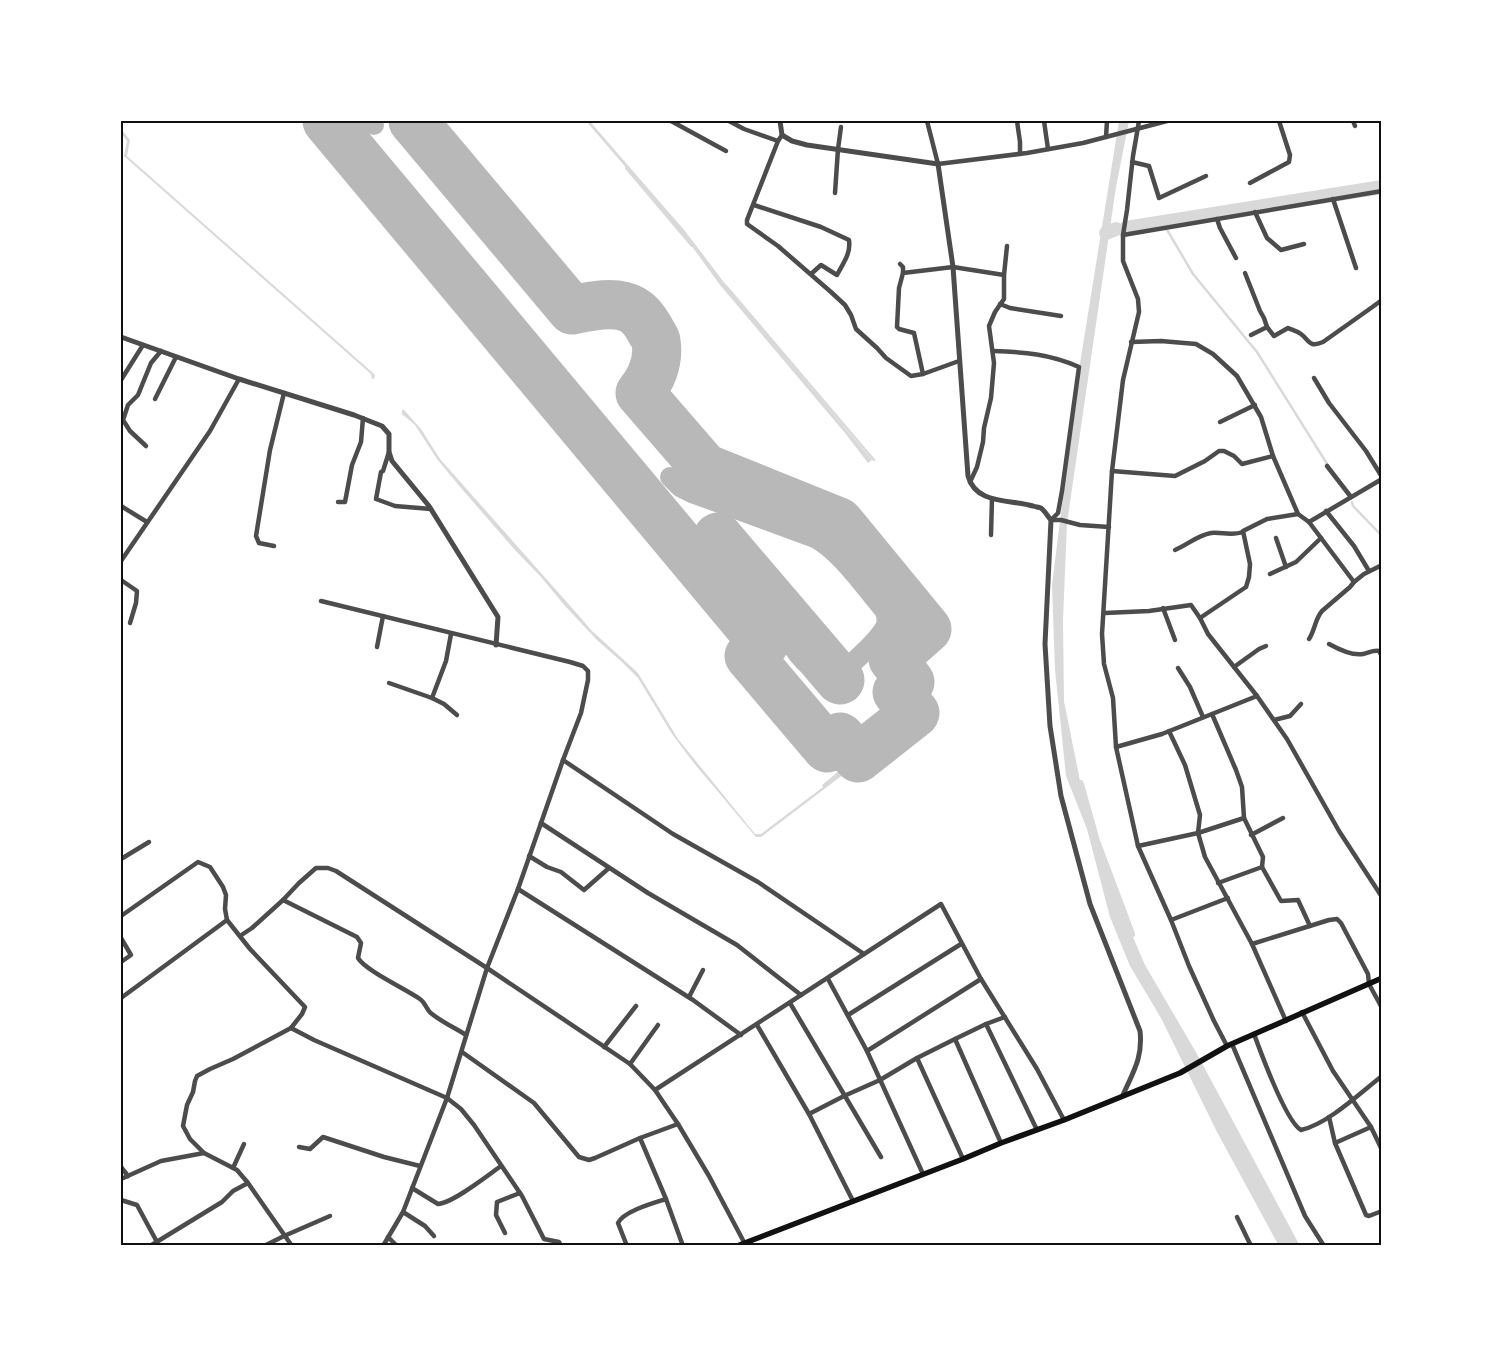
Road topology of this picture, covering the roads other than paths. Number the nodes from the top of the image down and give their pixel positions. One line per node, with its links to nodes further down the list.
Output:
1 (672, 121): 18 (street)
2 (730, 121): 15 (street)
3 (780, 121): 13 (street)
4 (927, 121): 21 (street)
5 (1017, 121): 19 (street)
6 (1044, 121): 17 (street)
7 (1107, 121): 14 (street)
8 (1139, 121): 12 (street)
9 (1167, 121): 12 (street)
10 (1279, 121): 23 (street)
11 (841, 126): 16 (street)
12 (1138, 128): 14 (street); 20 (street)
13 (782, 135): 15 (street); 16 (street)
14 (1106, 137): 17 (street)
15 (778, 141): 28 (street)
16 (838, 149): 21 (street); 25 (street)
17 (1048, 149): 19 (street)
18 (726, 151)
19 (1020, 154): 21 (street)
20 (1132, 162): 22 (street); 31 (street)
21 (938, 164): 36 (street)
22 (1206, 176)
23 (1250, 183)
24 (1380, 191): 26 (street); 27 (street)
25 (834, 194)
26 (1382, 198)
27 (1333, 199): 29 (street); 37 (street)
28 (754, 204): 40 (street); 40 (street)
29 (1255, 212): 30 (street); 32 (street)
30 (1217, 219): 31 (street); 34 (street)
31 (1122, 235): 48 (street)
32 (1304, 244)
33 (1007, 246): 41 (street)
34 (1236, 258)
35 (900, 264): 38 (street)
36 (953, 267): 38 (street); 41 (street); 53 (street)
37 (1356, 268)
38 (903, 273): 54 (street)
39 (1245, 273): 45 (street)
40 (811, 274): 54 (street)
41 (1004, 275): 43 (street)
42 (1382, 300): 45 (street)
43 (1000, 304): 44 (street); 51 (street)
44 (1061, 316)
45 (1267, 327): 46 (street)
46 (1251, 335)
47 (121, 337): 49 (street)
48 (1131, 342): 60 (street); 67 (street)
49 (143, 345): 50 (street); 57 (street)
50 (161, 351): 52 (street); 63 (street)
51 (993, 351): 69 (street); 77 (street)
52 (176, 357): 56 (street); 59 (street)
53 (959, 361): 54 (street); 69 (street)
54 (923, 374)
55 (1314, 378): 68 (street)
56 (239, 379): 58 (street); 78 (street)
57 (121, 380)
58 (284, 393): 61 (street); 85 (street)
59 (156, 399)
60 (1255, 405): 62 (street); 65 (street)
61 (363, 418): 64 (street); 72 (street)
62 (1220, 422)
63 (146, 446)
64 (389, 452): 74 (street); 74 (street)
65 (1273, 456): 67 (street); 76 (street)
66 (1327, 466): 70 (street)
67 (1112, 471): 80 (street)
68 (1382, 478): 70 (street)
69 (970, 482): 71 (street)
70 (1351, 497): 75 (street)
71 (992, 499): 77 (street); 82 (street)
72 (338, 502)
73 (121, 506): 78 (street)
74 (431, 509): 104 (street)
75 (1326, 511): 79 (street); 90 (street)
76 (1298, 514): 79 (street); 81 (street)
77 (1051, 520): 80 (street); 180 (street)
78 (147, 522): 87 (street)
79 (1309, 522): 84 (street)
80 (1108, 527): 96 (street)
81 (1243, 532): 86 (street); 98 (street)
82 (990, 535)
83 (1276, 538): 89 (street)
84 (1321, 538): 89 (street); 93 (street)
85 (274, 546)
86 (1175, 550)
87 (121, 561)
88 (1382, 565): 90 (street)
89 (1286, 567): 91 (street)
90 (1369, 571): 93 (street)
91 (1270, 574)
92 (121, 580): 99 (street)
93 (1354, 582): 101 (street)
94 (321, 601): 97 (street)
95 (1163, 608): 96 (street); 98 (street); 102 (street)
96 (1105, 613): 119 (street)
97 (383, 616): 100 (street); 106 (street)
98 (1200, 618): 109 (street)
99 (130, 623)
100 (451, 634): 104 (street); 112 (street)
101 (1309, 639)
102 (1175, 640)
103 (1329, 644): 107 (street)
104 (496, 645): 120 (street)
105 (1266, 646): 109 (street)
106 (377, 647)
107 (1382, 656)
108 (1178, 668): 116 (street)
109 (1234, 668): 111 (street)
110 (389, 683): 112 (street)
111 (1257, 696): 114 (street); 117 (street)
112 (432, 698): 115 (street)
113 (1301, 704): 117 (street)
114 (1212, 714): 116 (street); 121 (street)
115 (457, 715)
116 (1203, 718): 118 (street)
117 (1274, 720): 135 (street)
118 (1170, 731): 119 (street); 124 (street)
119 (1116, 747): 127 (street)
120 (562, 760): 123 (street); 145 (street)
121 (1244, 818): 124 (street); 125 (street)
122 (1283, 818): 125 (street)
123 (541, 823): 128 (street); 131 (street)
124 (1198, 833): 127 (street); 132 (street)
125 (1252, 835): 130 (street)
126 (149, 842): 129 (street)
127 (1138, 846): 139 (street)
128 (529, 856): 131 (street); 133 (street)
129 (121, 859)
130 (1262, 866): 132 (street); 140 (street)
131 (609, 868): 153 (street)
132 (1218, 883): 134 (street)
133 (518, 889): 147 (street); 154 (street)
134 (1228, 898): 139 (street); 144 (street)
135 (1382, 898)
136 (283, 900): 141 (street); 147 (street); 168 (street)
137 (121, 916): 138 (street)
138 (227, 920): 141 (street); 155 (street)
139 (1171, 920): 171 (street)
140 (1310, 926): 144 (street); 152 (street)
141 (240, 936): 166 (street)
142 (121, 938): 146 (street)
143 (962, 944): 145 (street); 151 (street); 160 (street)
144 (1252, 944): 162 (street)
145 (864, 954): 149 (street)
146 (121, 962)
147 (487, 968): 168 (street); 172 (street)
148 (703, 970): 154 (street)
149 (828, 978): 153 (street); 160 (street)
150 (1382, 978): 152 (main road)
151 (981, 979): 161 (street); 173 (street)
152 (1368, 984): 158 (street); 159 (main road)
153 (801, 995): 156 (street)
154 (689, 997): 169 (street)
155 (121, 998)
156 (790, 1003): 165 (street); 181 (street)
157 (636, 1006): 172 (street)
158 (1382, 1008)
159 (1302, 1012): 162 (main road); 183 (street)
160 (848, 1015): 173 (street)
161 (1005, 1017): 163 (street); 186 (street)
162 (1286, 1021): 167 (main road)
163 (986, 1024): 170 (street); 189 (street)
164 (658, 1025): 176 (street)
165 (757, 1025): 169 (street); 184 (street)
166 (291, 1028): 182 (street); 196 (street)
167 (1254, 1034): 171 (main road); 185 (street)
168 (466, 1035): 174 (street)
169 (741, 1035): 179 (street)
170 (955, 1039): 175 (street); 191 (street)
171 (1229, 1045): 180 (main road); 232 (street)
172 (604, 1047): 176 (street)
173 (867, 1051): 178 (street)
174 (462, 1052): 182 (street); 190 (street)
175 (917, 1058): 178 (street); 198 (street)
176 (630, 1064): 179 (street)
177 (1382, 1076): 183 (street)
178 (880, 1080): 181 (street); 203 (street)
179 (655, 1090): 187 (street)
180 (1123, 1095): 186 (main road)
181 (844, 1096): 184 (street); 197 (street)
182 (447, 1098): 199 (street); 200 (street)
183 (1352, 1099): 185 (street); 188 (street)
184 (809, 1114): 211 (street)
185 (1329, 1117): 192 (street)
186 (1064, 1120): 189 (main road)
187 (678, 1124): 190 (street); 221 (street)
188 (1371, 1127): 192 (street); 195 (street)
189 (1037, 1130): 191 (main road)
190 (640, 1138): 209 (street)
191 (1001, 1142): 198 (main road)
192 (1335, 1143): 212 (street)
193 (244, 1144): 202 (street)
194 (299, 1147): 199 (street)
195 (1382, 1150)
196 (204, 1153): 202 (street); 204 (street)
197 (881, 1158)
198 (962, 1159): 203 (main road)
199 (420, 1166): 207 (street)
200 (501, 1166): 207 (street); 208 (street)
201 (121, 1167): 204 (street)
202 (233, 1168): 206 (street)
203 (923, 1174): 211 (main road)
204 (128, 1176): 205 (street)
205 (121, 1179)
206 (248, 1184): 217 (street); 220 (street)
207 (412, 1188): 213 (street)
208 (520, 1193): 216 (street); 227 (street)
209 (666, 1199): 228 (street); 229 (street)
210 (121, 1200): 220 (street)
211 (853, 1201): 221 (main road)
212 (1382, 1211)
213 (403, 1212): 218 (street); 219 (street)
214 (330, 1216): 217 (street)
215 (1237, 1217): 231 (street)
216 (505, 1233)
217 (284, 1236): 223 (street); 224 (street)
218 (434, 1236)
219 (388, 1237): 225 (street); 226 (street)
220 (157, 1242): 222 (street)
221 (745, 1244): 230 (main road)
222 (150, 1246)
223 (264, 1246)
224 (292, 1246)
225 (383, 1246)
226 (397, 1246)
227 (561, 1246)
228 (627, 1246)
229 (683, 1246)
230 (737, 1246)
231 (1251, 1246)
232 (1324, 1246)

